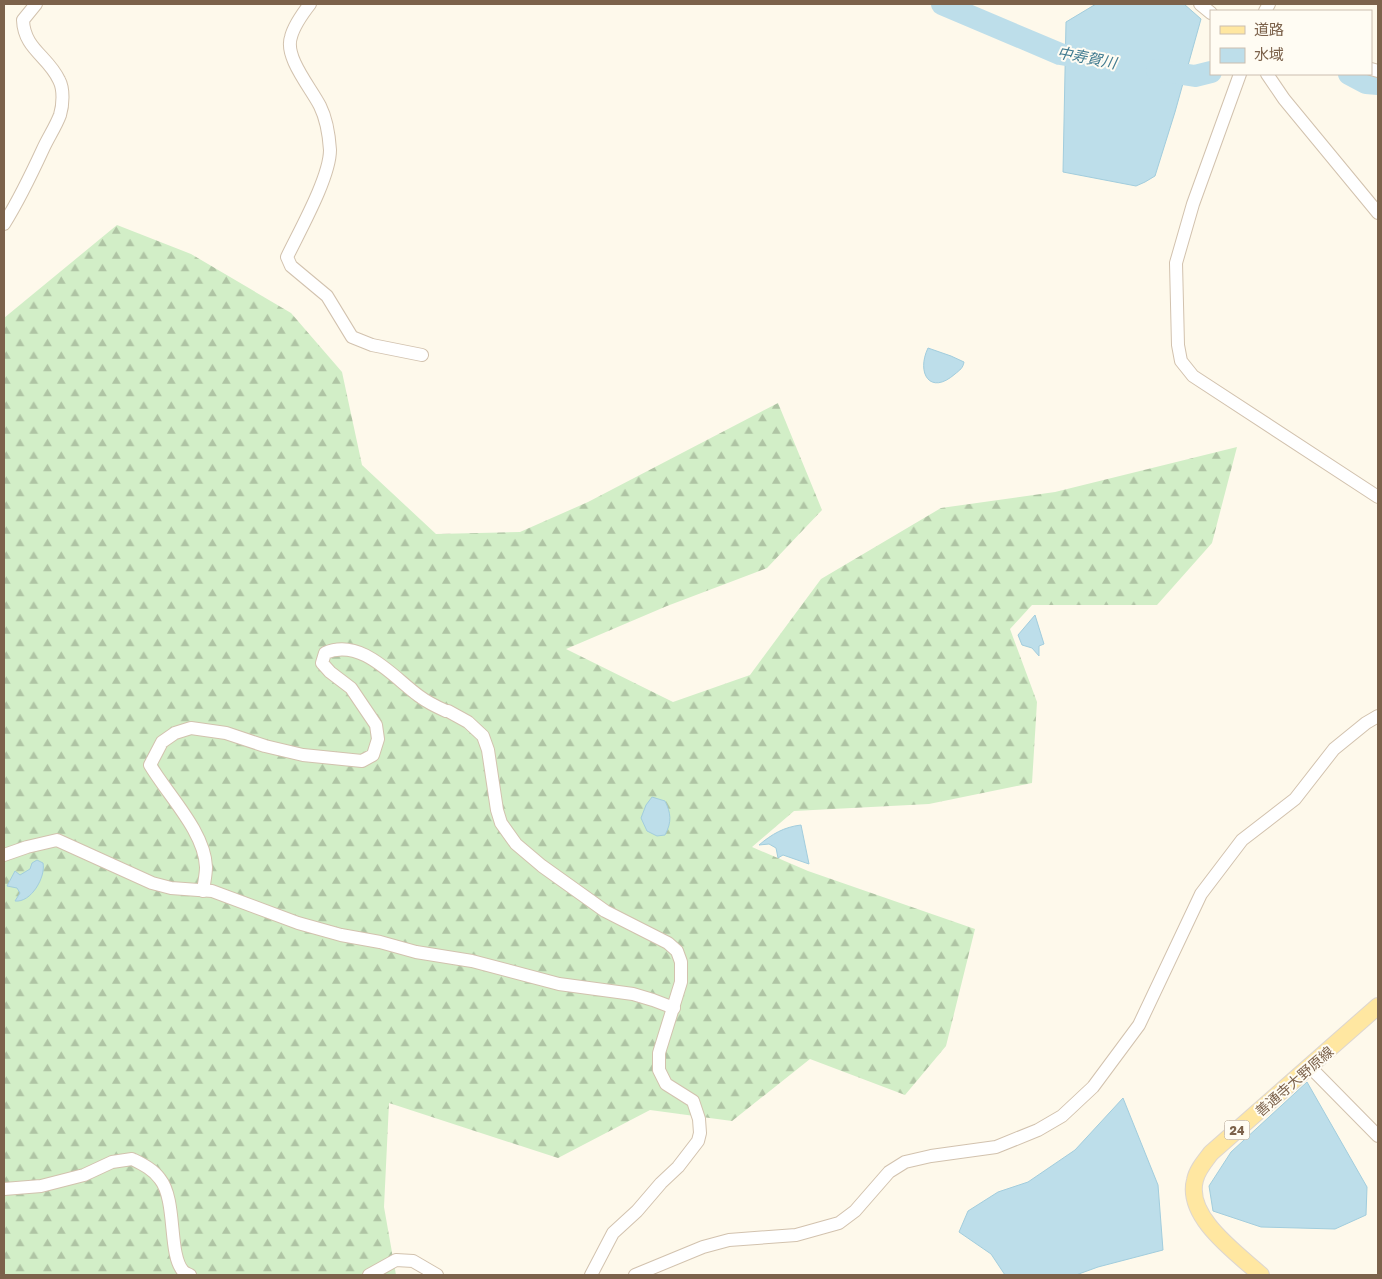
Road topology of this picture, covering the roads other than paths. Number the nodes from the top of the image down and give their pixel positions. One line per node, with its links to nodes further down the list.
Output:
1 (36, 4): 8 (street)
2 (310, 4): 9 (street)
3 (1200, 4): 4 (street)
4 (1210, 12)
5 (1240, 75): 10 (street)
6 (1268, 75): 7 (street)
7 (1378, 214)
8 (4, 224)
9 (422, 355)
10 (1378, 497)
11 (1378, 716): 23 (street)
12 (4, 856): 13 (street)
13 (203, 891): 15 (street); 15 (street)
14 (1378, 1006): 16 (main road, 善通寺大野原線 / 24)
15 (674, 1008): 22 (street)
16 (1310, 1067): 17 (street); 24 (main road, 善通寺大野原線 / 24)
17 (1378, 1136)
18 (4, 1189): 19 (street)
19 (190, 1275)
20 (369, 1275): 21 (street)
21 (437, 1275)
22 (590, 1275)
23 (635, 1275)
24 (1261, 1275)

